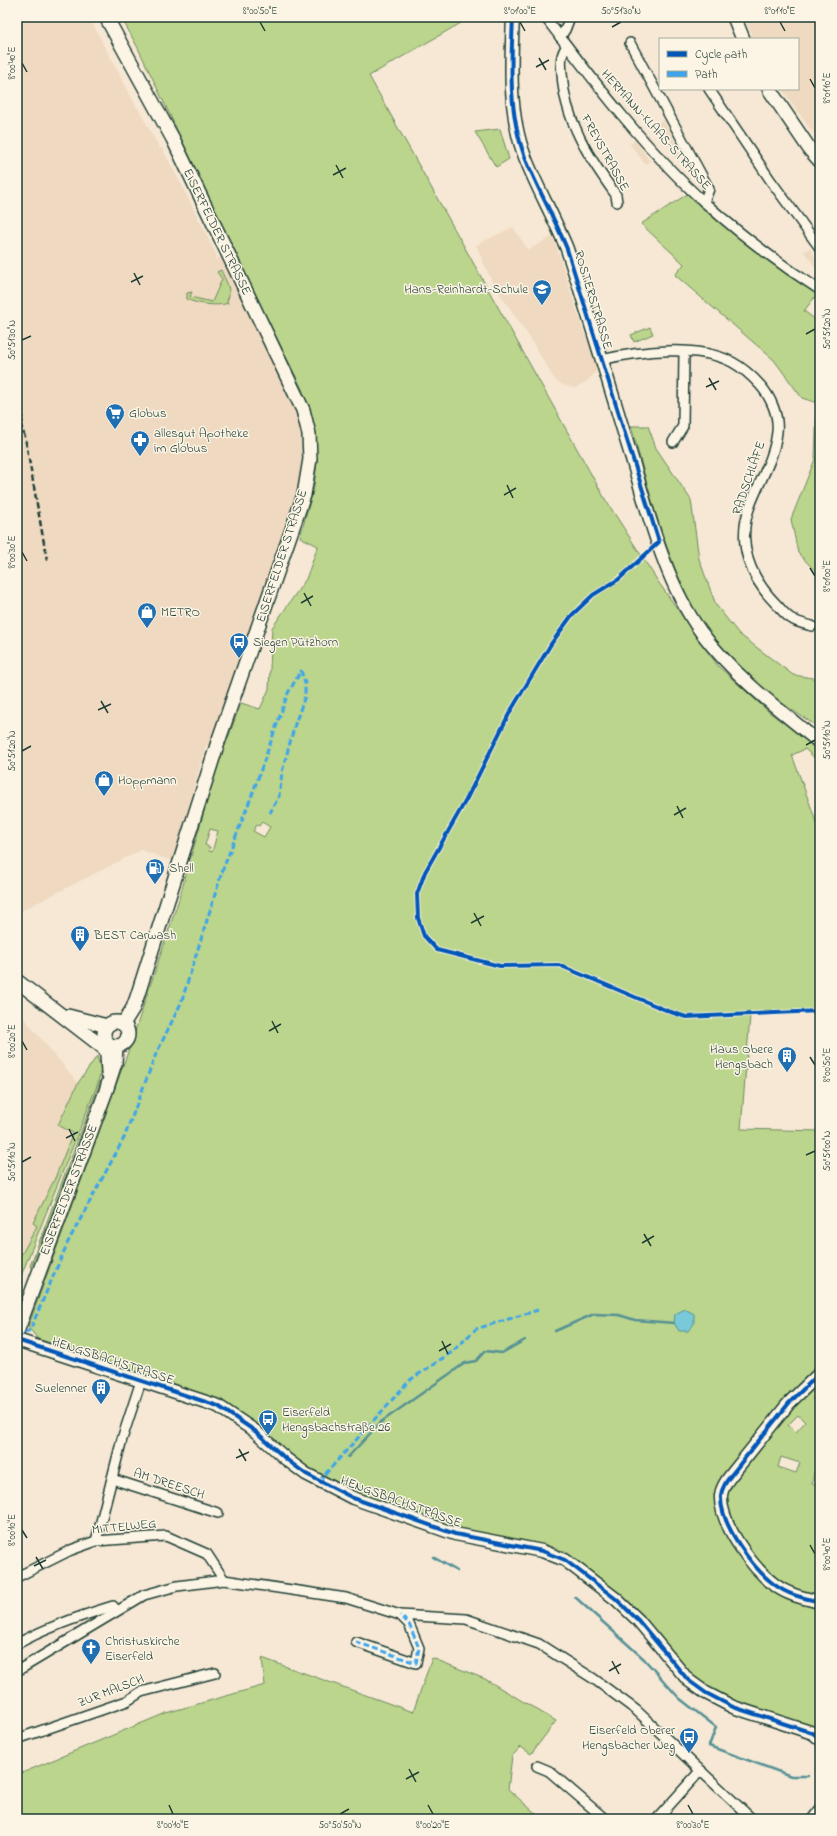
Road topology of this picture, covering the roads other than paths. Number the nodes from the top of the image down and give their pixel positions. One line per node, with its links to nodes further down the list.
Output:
1 (106, 17): 24 (main road, EISERFELDER STRASSE)
2 (513, 17): 18 (street, ROSTERSTRASSE)
3 (545, 17): 6 (street, HERMANN-KLAAS-STRASSE)
4 (570, 17): 6 (street)
5 (734, 17): 7 (main road)
6 (560, 36): 9 (street, HERMANN-KLAAS-STRASSE)
7 (743, 38)
8 (630, 43): 14 (street)
9 (567, 46): 13 (street, FREYSTRASSE); 14 (street, HERMANN-KLAAS-STRASSE)
10 (710, 90): 15 (street)
11 (770, 90): 12 (main road)
12 (820, 161)
13 (617, 202)
14 (704, 202): 16 (street, HERMANN-KLAAS-STRASSE)
15 (820, 248)
16 (820, 290)
17 (684, 352): 18 (street, RADSCHLÄFE); 19 (street); 20 (street, RADSCHLÄFE)
18 (601, 360): 21 (street, ROSTERSTRASSE)
19 (673, 442)
20 (812, 626)
21 (820, 743)
22 (17, 981): 23 (main road)
23 (62, 1015): 25 (main road); 27 (main road)
24 (123, 1024): 25 (main road); 26 (main road)
25 (105, 1030): 26 (main road)
26 (116, 1046): 27 (main road, EISERFELDER STRASSE)
27 (106, 1091): 28 (main road, EISERFELDER STRASSE)
28 (28, 1303): 29 (main road); 30 (main road, EISERFELDER STRASSE)
29 (17, 1313)
30 (17, 1332)
31 (17, 1340): 33 (street, HENGSBACHSTRASSE)
32 (820, 1373): 39 (street)
33 (141, 1381): 34 (street, AM DREESCH); 47 (street, HENGSBACHSTRASSE)
34 (112, 1479): 35 (street, AM DREESCH); 36 (street, AM DREESCH)
35 (218, 1513)
36 (96, 1541): 37 (street, MITTELWEG); 38 (street, MITTELWEG)
37 (17, 1578)
38 (224, 1580): 40 (street); 41 (street)
39 (820, 1602)
40 (116, 1610): 43 (street); 44 (street)
41 (400, 1615): 42 (street); 49 (street)
42 (356, 1642)
43 (17, 1644)
44 (17, 1671)
45 (215, 1673): 46 (street, ZUR MALSCH)
46 (17, 1739)
47 (820, 1739)
48 (537, 1766): 51 (street)
49 (701, 1770): 52 (street); 53 (street)
50 (820, 1809): 54 (street)
51 (605, 1819)
52 (657, 1819)
53 (752, 1819)
54 (812, 1819)

